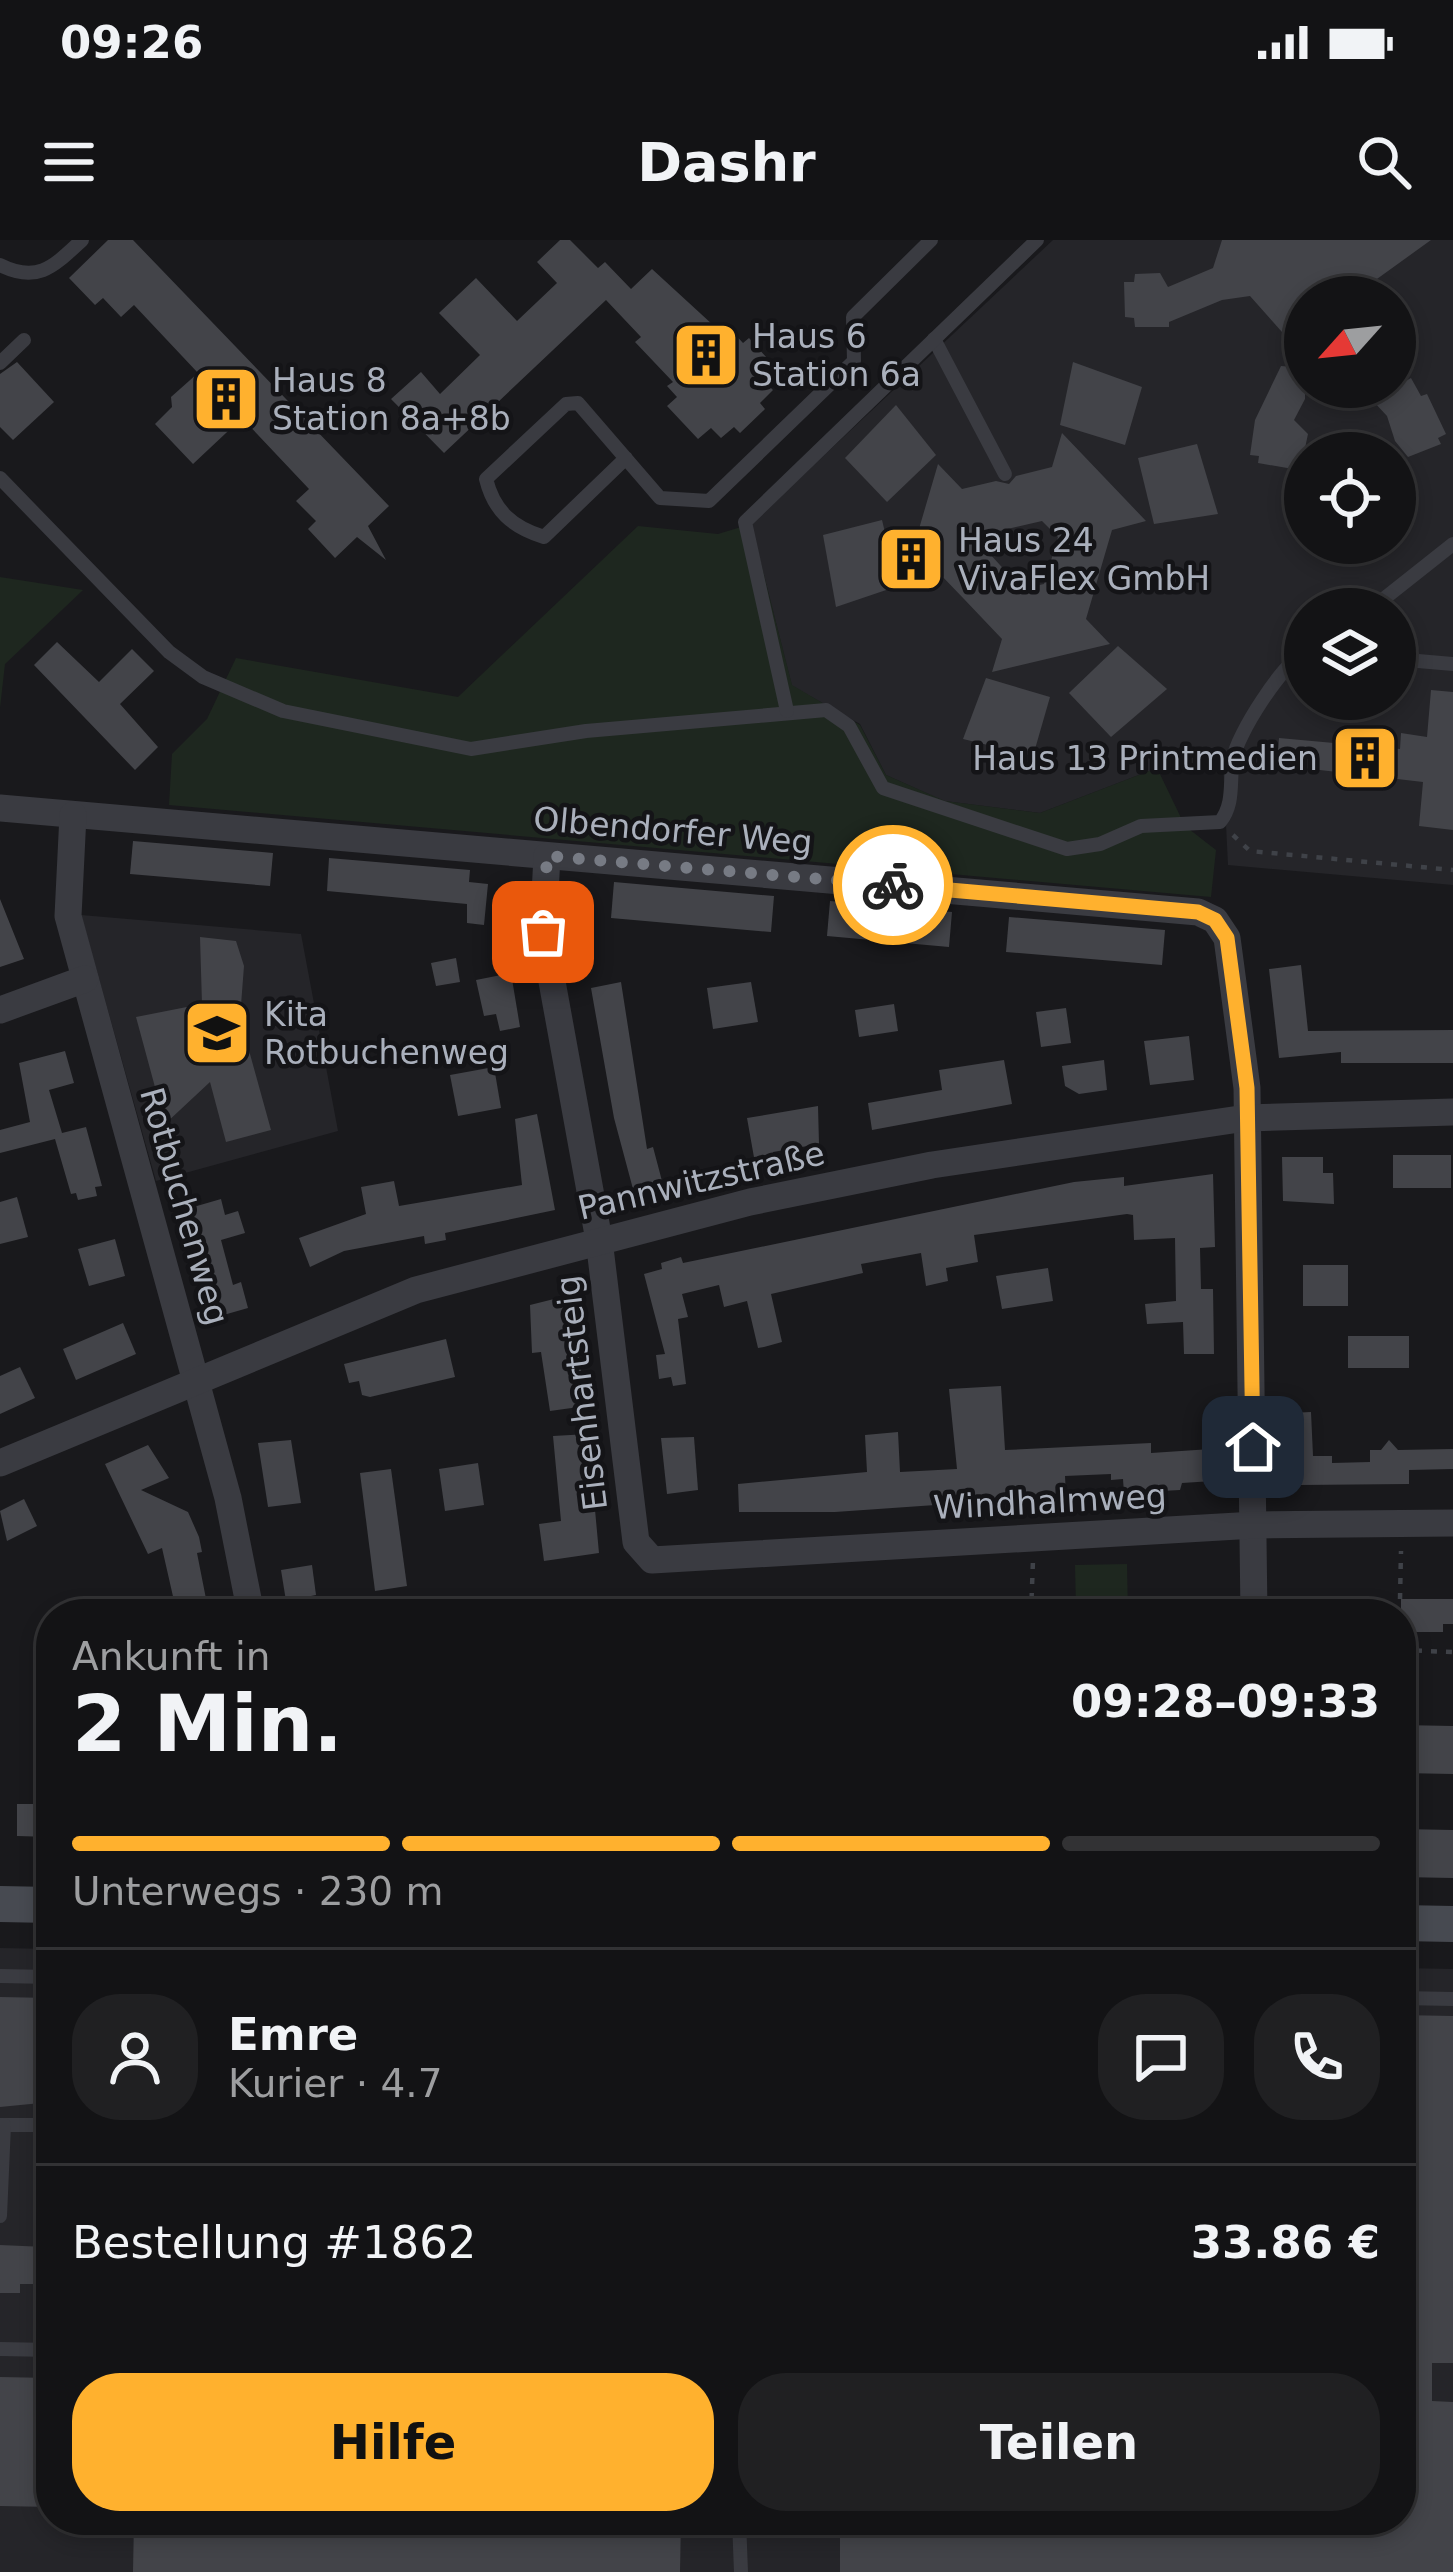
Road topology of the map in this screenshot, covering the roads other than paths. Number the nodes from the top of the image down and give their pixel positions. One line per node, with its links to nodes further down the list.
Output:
1 (82, 240): 4 (lane)
2 (931, 240): 8 (lane)
3 (1037, 240): 5 (lane)
4 (0, 266)
5 (934, 339): 9 (lane); 16 (lane)
6 (24, 340): 7 (lane)
7 (0, 363)
8 (626, 458): 8 (lane)
9 (1005, 474)
10 (0, 478): 16 (lane)
11 (1453, 544): 12 (lane)
12 (1397, 588)
13 (1416, 661): 14 (lane)
14 (1453, 664)
15 (1284, 668): 16 (lane)
16 (787, 711)
17 (0, 808): 18 (street, Olbendorfer Weg)
18 (74, 815): 19 (street, Olbendorfer Weg); 20 (street, Rotbuchenweg)
19 (547, 856): 23 (street, Olbendorfer Weg); 24 (street, Eisenhartsteig)
20 (85, 979): 21 (street); 25 (street, Rotbuchenweg)
21 (0, 1010)
22 (1453, 1112): 23 (street, Pannwitzstraße)
23 (1246, 1118): 24 (street, Pannwitzstraße); 28 (street, Olbendorfer Weg)
24 (599, 1240): 25 (street, Pannwitzstraße); 29 (street, Eisenhartsteig)
25 (196, 1378): 26 (street, Pannwitzstraße); 30 (street, Rotbuchenweg)
26 (0, 1463)
27 (1453, 1523): 28 (street, Windhalmweg)
28 (1255, 1525): 29 (street, Windhalmweg); 31 (street, Olbendorfer Weg)
29 (652, 1560)
30 (248, 1599)
31 (1254, 1599)
32 (0, 1904): 33 (main road)
33 (36, 1905)
34 (1416, 1923): 35 (main road)
35 (1453, 1924)
36 (0, 1976): 37 (lane)
37 (36, 1977)
38 (1416, 1998): 39 (lane)
39 (1453, 1999)
40 (2, 2125): 41 (lane); 42 (lane)
41 (36, 2126)
42 (0, 2216)
43 (0, 2349): 44 (lane)
44 (36, 2350)
45 (740, 2535): 46 (lane)
46 (741, 2572)

